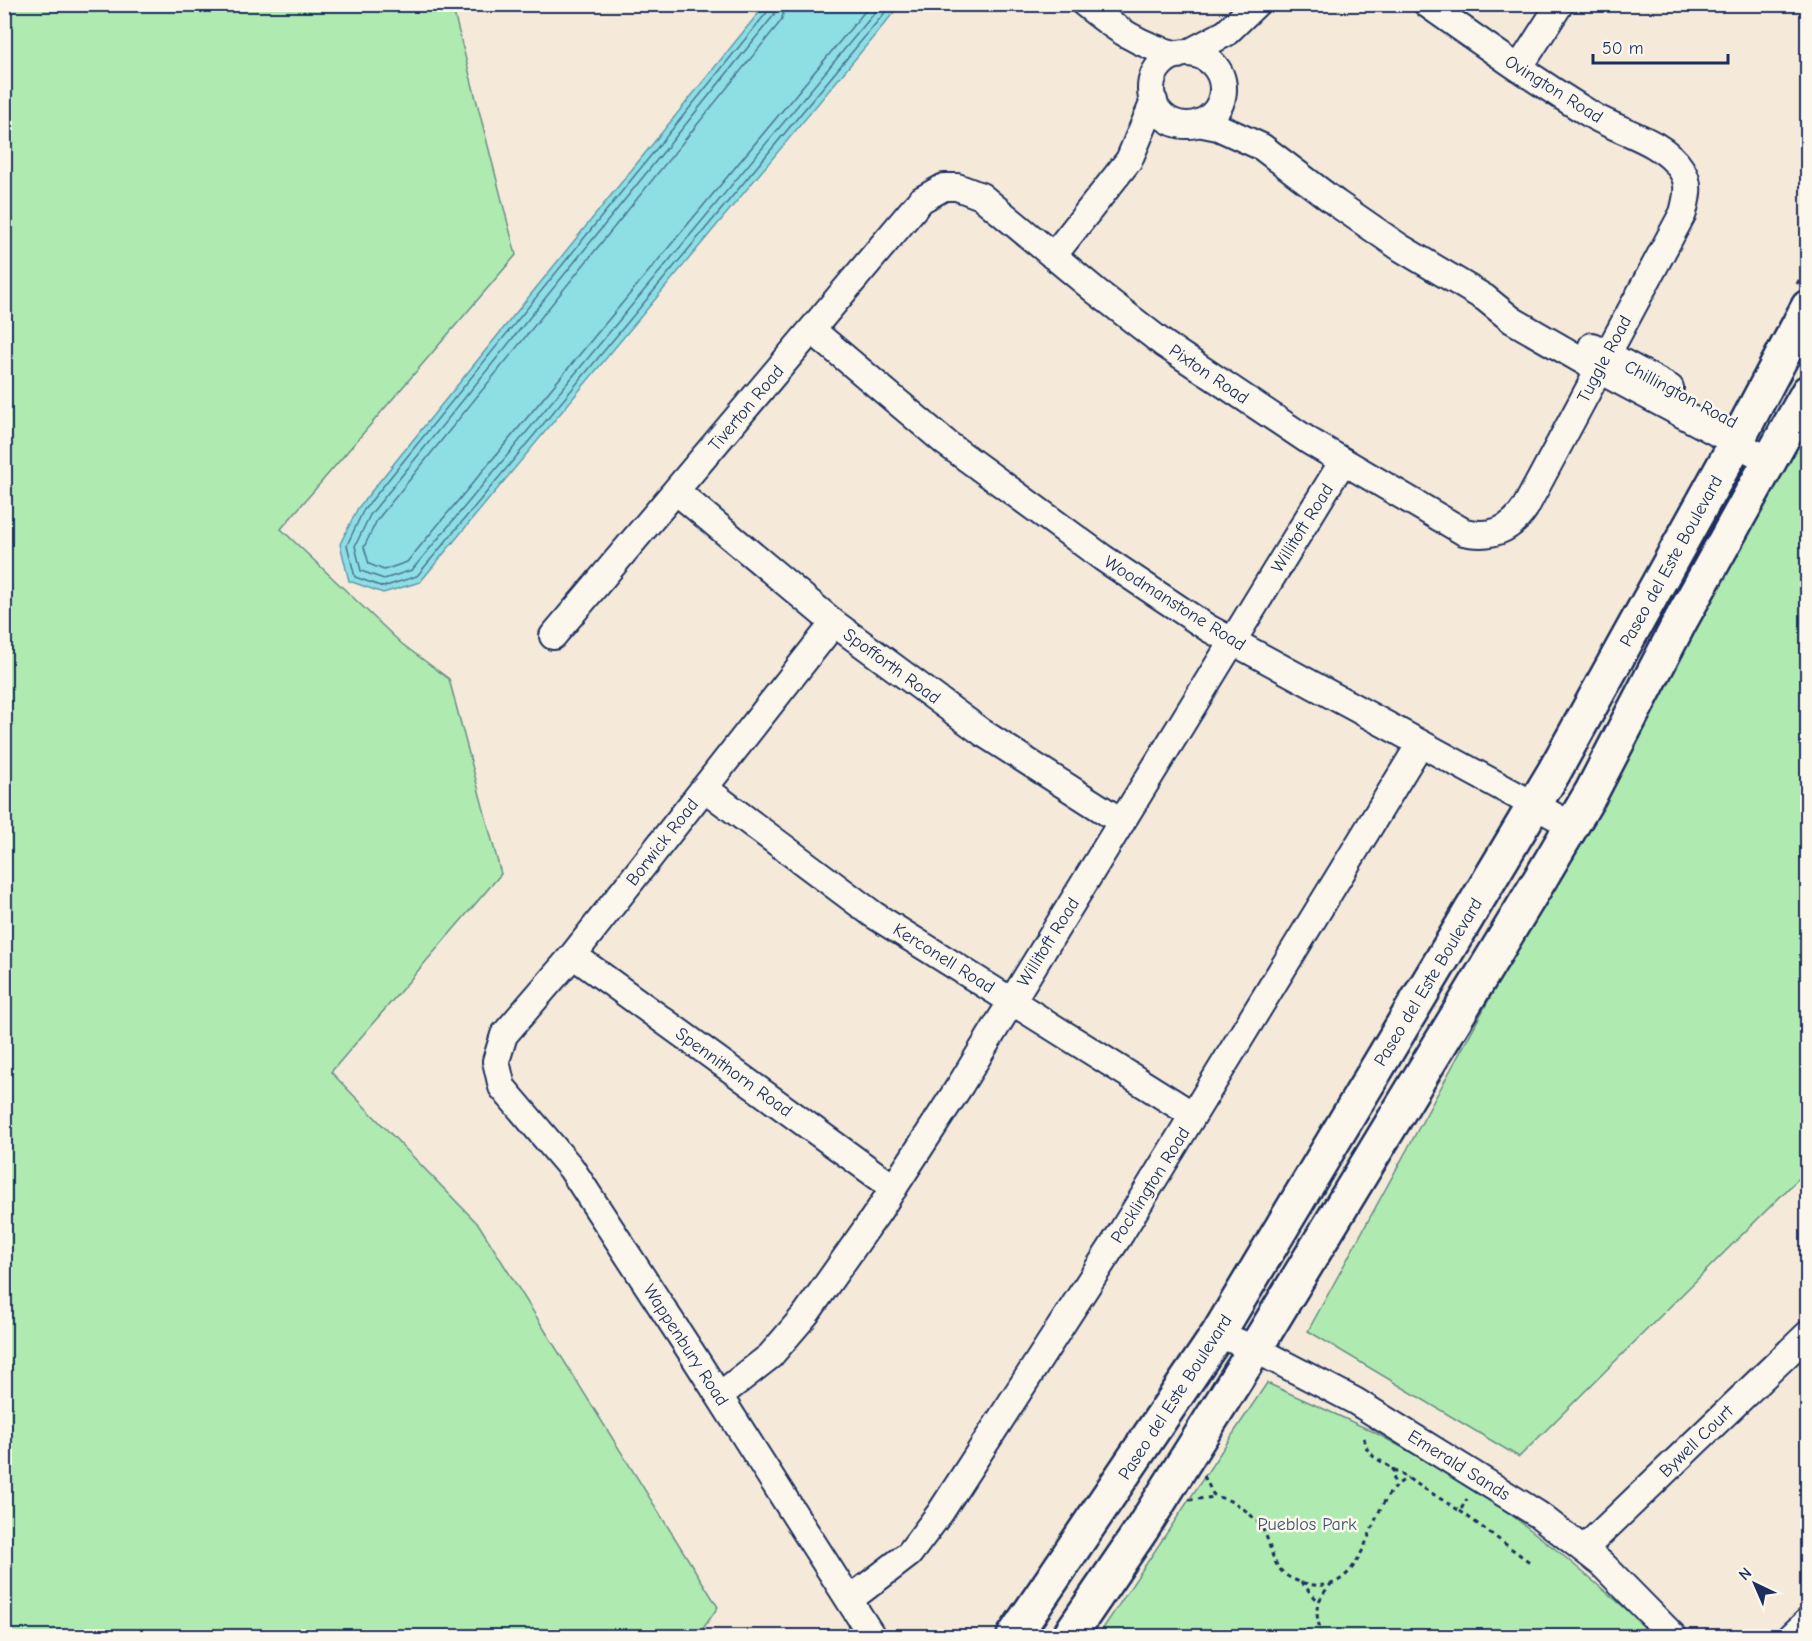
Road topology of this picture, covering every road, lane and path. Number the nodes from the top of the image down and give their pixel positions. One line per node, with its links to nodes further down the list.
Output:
1 (1085, 4): 5 (street)
2 (1427, 4): 7 (street, Ovington Road)
3 (1560, 4): 7 (street)
4 (1252, 10): 6 (street); 8 (street)
5 (1117, 31): 6 (street); 9 (street)
6 (1183, 54): 8 (street); 9 (street)
7 (1519, 68): 13 (street, Ovington Road)
8 (1222, 87): 10 (street); 11 (street, Chillington Road)
9 (1153, 93): 10 (street); 12 (street)
10 (1189, 124): 11 (street, Chillington Road); 12 (street)
11 (1262, 147): 18 (street, Chillington Road)
12 (1129, 159): 15 (street)
13 (1681, 170): 18 (street, Tuggle Road)
14 (944, 188): 15 (street, Pixton Road); 17 (street, Tiverton Road)
15 (1053, 256): 22 (street, Pixton Road)
16 (1808, 307): 20 (main road, Paseo del Este Boulevard)
17 (812, 330): 23 (street, Tiverton Road); 27 (street, Woodmanstone Road)
18 (1603, 362): 20 (street, Chillington Road); 24 (street, Tuggle Road)
19 (1808, 392): 21 (main road, Paseo del Este Boulevard)
20 (1740, 436): 21 (street, Chillington Road); 30 (main road, Paseo del Este Boulevard)
21 (1774, 454): 32 (main road, Paseo del Este Boulevard)
22 (1343, 461): 24 (street, Pixton Road); 27 (street, Willitoft Road)
23 (676, 491): 25 (street, Spofforth Road); 26 (street, Tiverton Road)
24 (1492, 534)
25 (834, 623): 29 (street, Borwick Road); 31 (street, Spofforth Road)
26 (553, 636)
27 (1232, 642): 28 (street, Woodmanstone Road); 31 (street, Willitoft Road)
28 (1420, 744): 30 (street, Woodmanstone Road); 36 (street, Pocklington Road)
29 (704, 788): 33 (street, Borwick Road); 34 (street, Kerconell Road)
30 (1534, 805): 32 (street, Woodmanstone Road); 38 (main road, Paseo del Este Boulevard)
31 (1122, 822): 34 (street, Willitoft Road)
32 (1571, 825): 40 (main road, Paseo del Este Boulevard)
33 (573, 955): 35 (street, Borwick Road); 37 (street, Spennithorn Road)
34 (1012, 1000): 36 (street, Kerconell Road); 37 (street, Willitoft Road)
35 (496, 1061): 41 (street, Wappenbury Road)
36 (1193, 1115): 55 (street, Pocklington Road)
37 (894, 1188): 41 (street, Willitoft Road)
38 (1218, 1334): 40 (street, Emerald Sands); 59 (main road, Paseo del Este Boulevard)
39 (1808, 1334): 51 (street, Bywell Court)
40 (1255, 1349): 51 (street, Emerald Sands); 60 (main road, Paseo del Este Boulevard)
41 (719, 1396): 55 (street, Wappenbury Road)
42 (1364, 1438): 43 (path)
43 (1393, 1468): 45 (path); 46 (path)
44 (1203, 1471): 47 (path)
45 (1408, 1478): 46 (path); 50 (path)
46 (1394, 1487): 54 (path)
47 (1216, 1497): 49 (path); 53 (path)
48 (1467, 1499): 50 (path)
49 (1184, 1501)
50 (1460, 1511): 52 (path)
51 (1584, 1549): 62 (street, Emerald Sands)
52 (1531, 1563)
53 (1301, 1582): 54 (path); 56 (path)
54 (1332, 1584): 56 (path)
55 (849, 1600): 58 (street, Wappenbury Road)
56 (1318, 1601): 61 (path)
57 (1808, 1621): 63 (street)
58 (872, 1636)
59 (1014, 1636)
60 (1069, 1636)
61 (1322, 1636)
62 (1673, 1636)
63 (1792, 1636)

